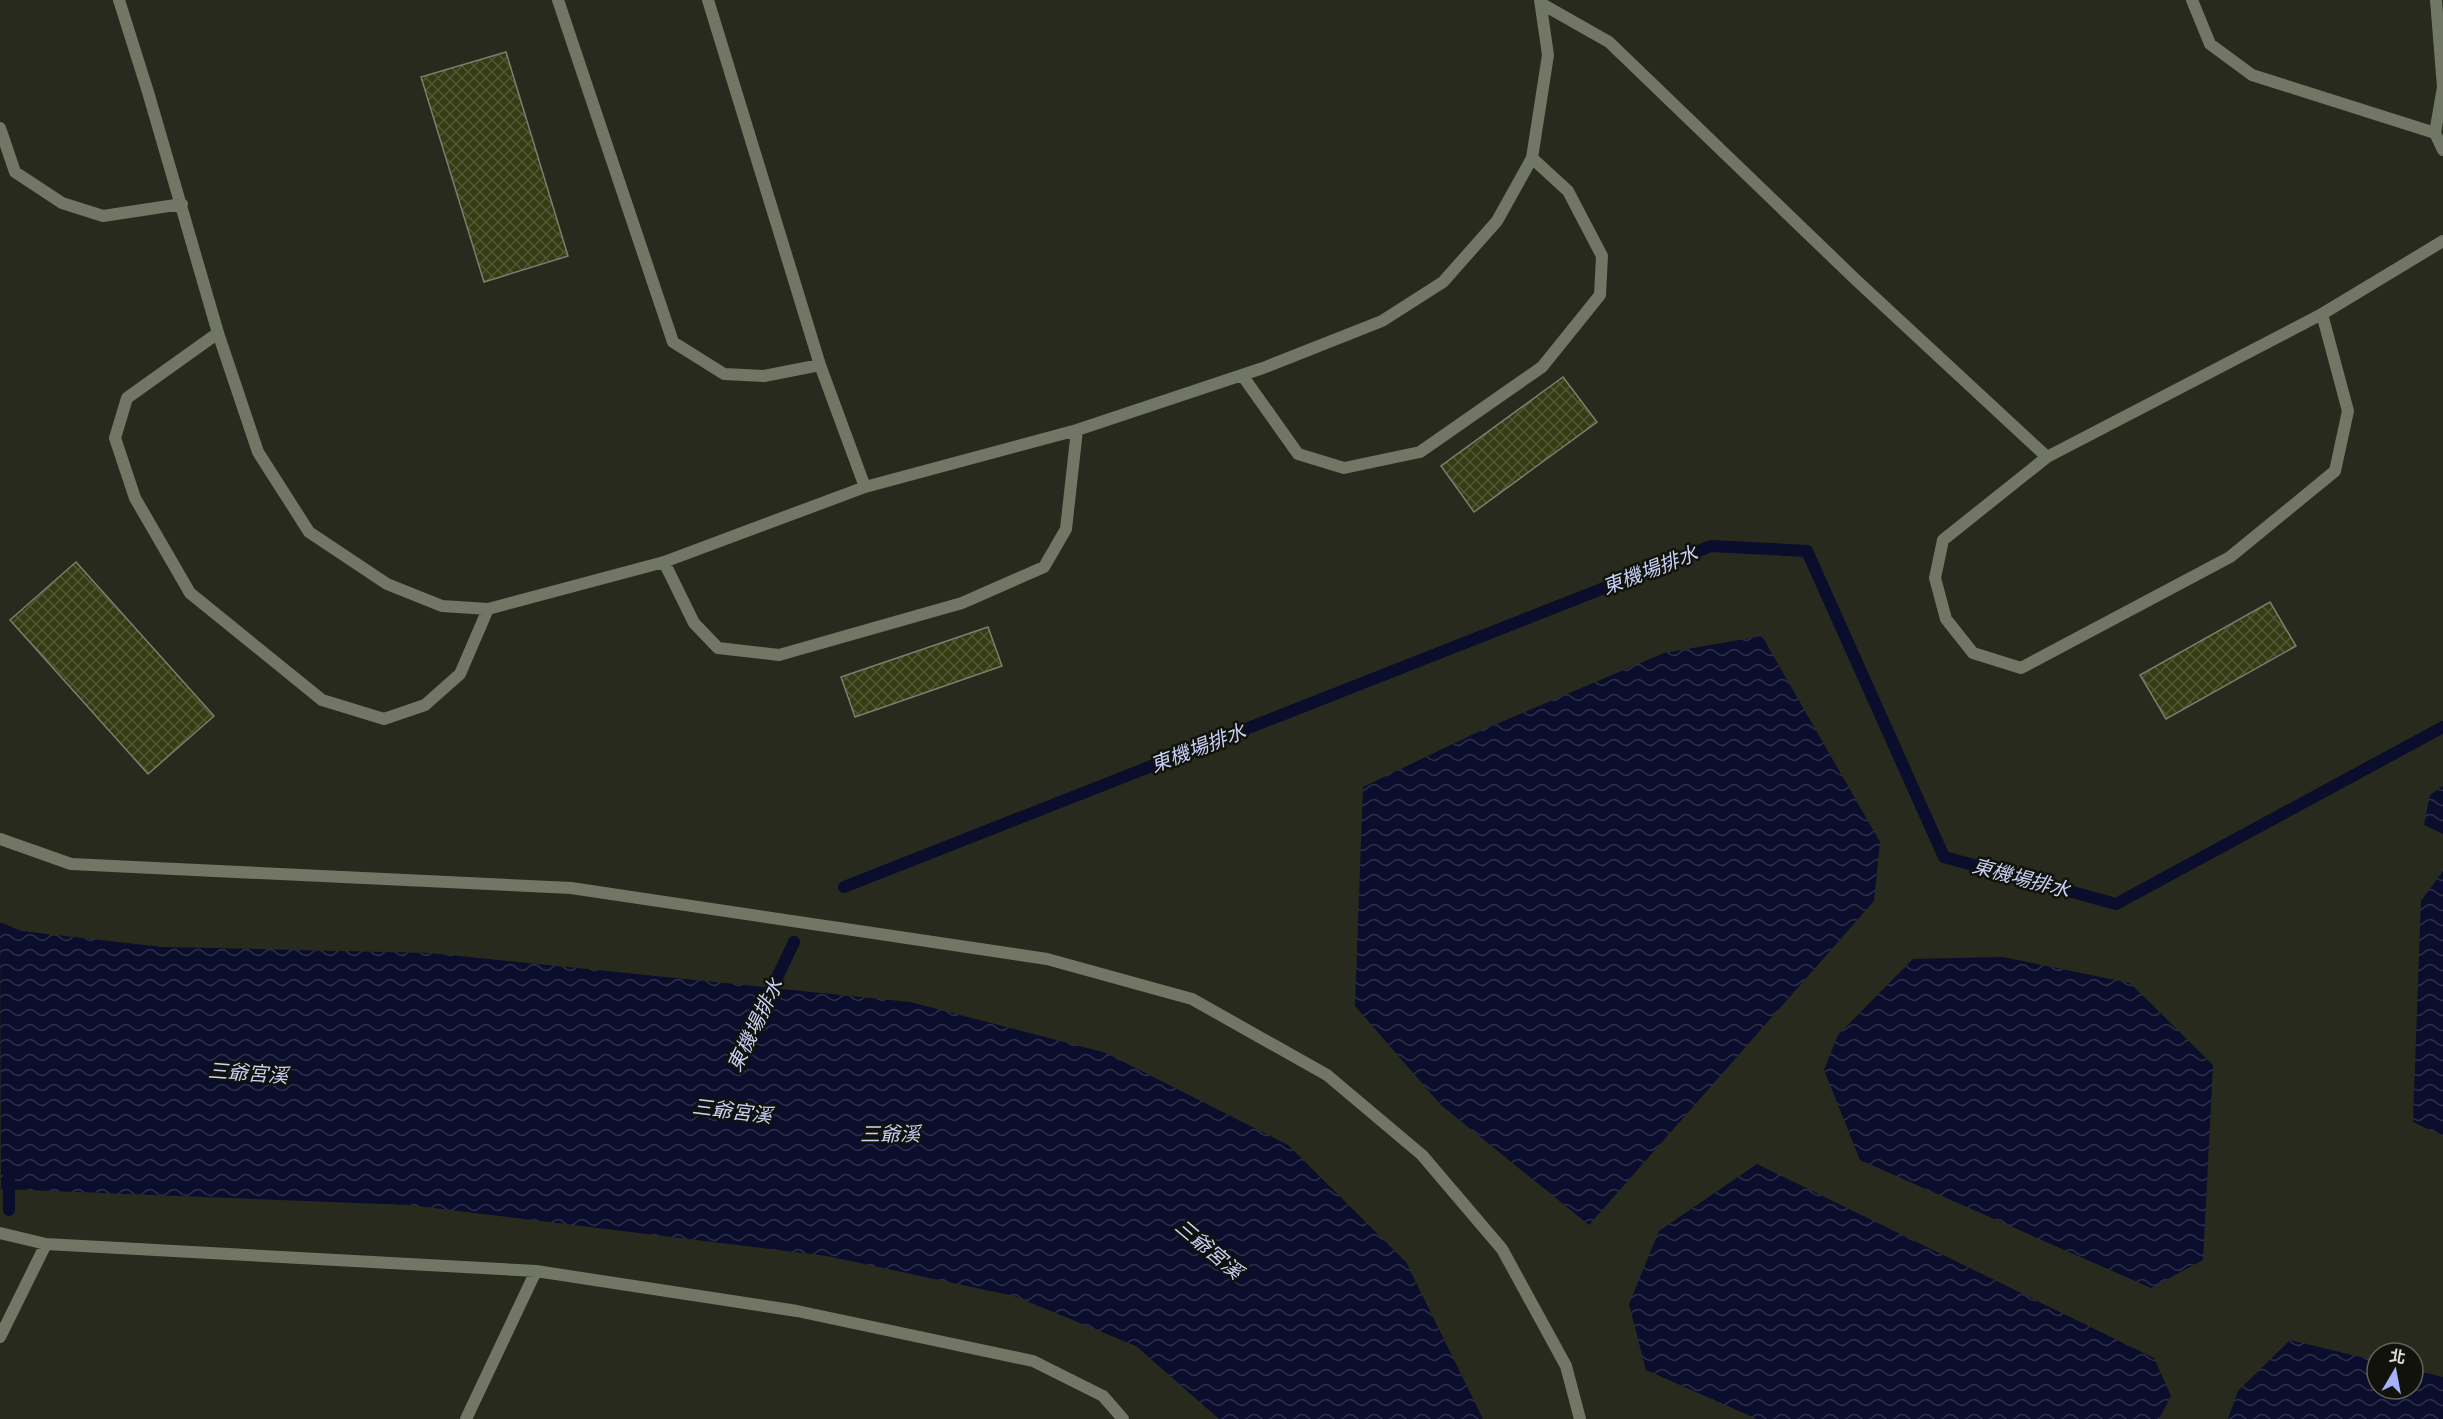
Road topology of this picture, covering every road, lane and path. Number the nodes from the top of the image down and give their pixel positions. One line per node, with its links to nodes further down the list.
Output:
1 (119, 0): 11 (lane)
2 (558, 0): 15 (lane)
3 (708, 0): 15 (lane)
4 (2192, 0): 8 (lane)
5 (2436, 0): 8 (lane)
6 (1541, 2): 10 (lane); 18 (lane)
7 (0, 128): 11 (lane)
8 (2435, 133): 9 (lane)
9 (2443, 150)
10 (1532, 158): 16 (lane); 16 (lane)
11 (182, 204): 14 (lane)
12 (2443, 241): 13 (lane)
13 (2322, 314): 18 (lane); 18 (lane)
14 (218, 333): 21 (lane); 21 (lane)
15 (820, 365): 19 (lane)
16 (1242, 375): 17 (lane)
17 (1077, 429): 19 (lane); 20 (lane)
18 (2047, 457)
19 (865, 487): 20 (lane)
20 (664, 562): 21 (lane)
21 (488, 609)
22 (0, 839): 29 (lane)
23 (0, 1233): 24 (lane)
24 (46, 1244): 25 (lane); 26 (lane)
25 (536, 1271): 27 (lane); 28 (lane)
26 (0, 1337)
27 (465, 1419)
28 (1123, 1419)
29 (1580, 1419)

